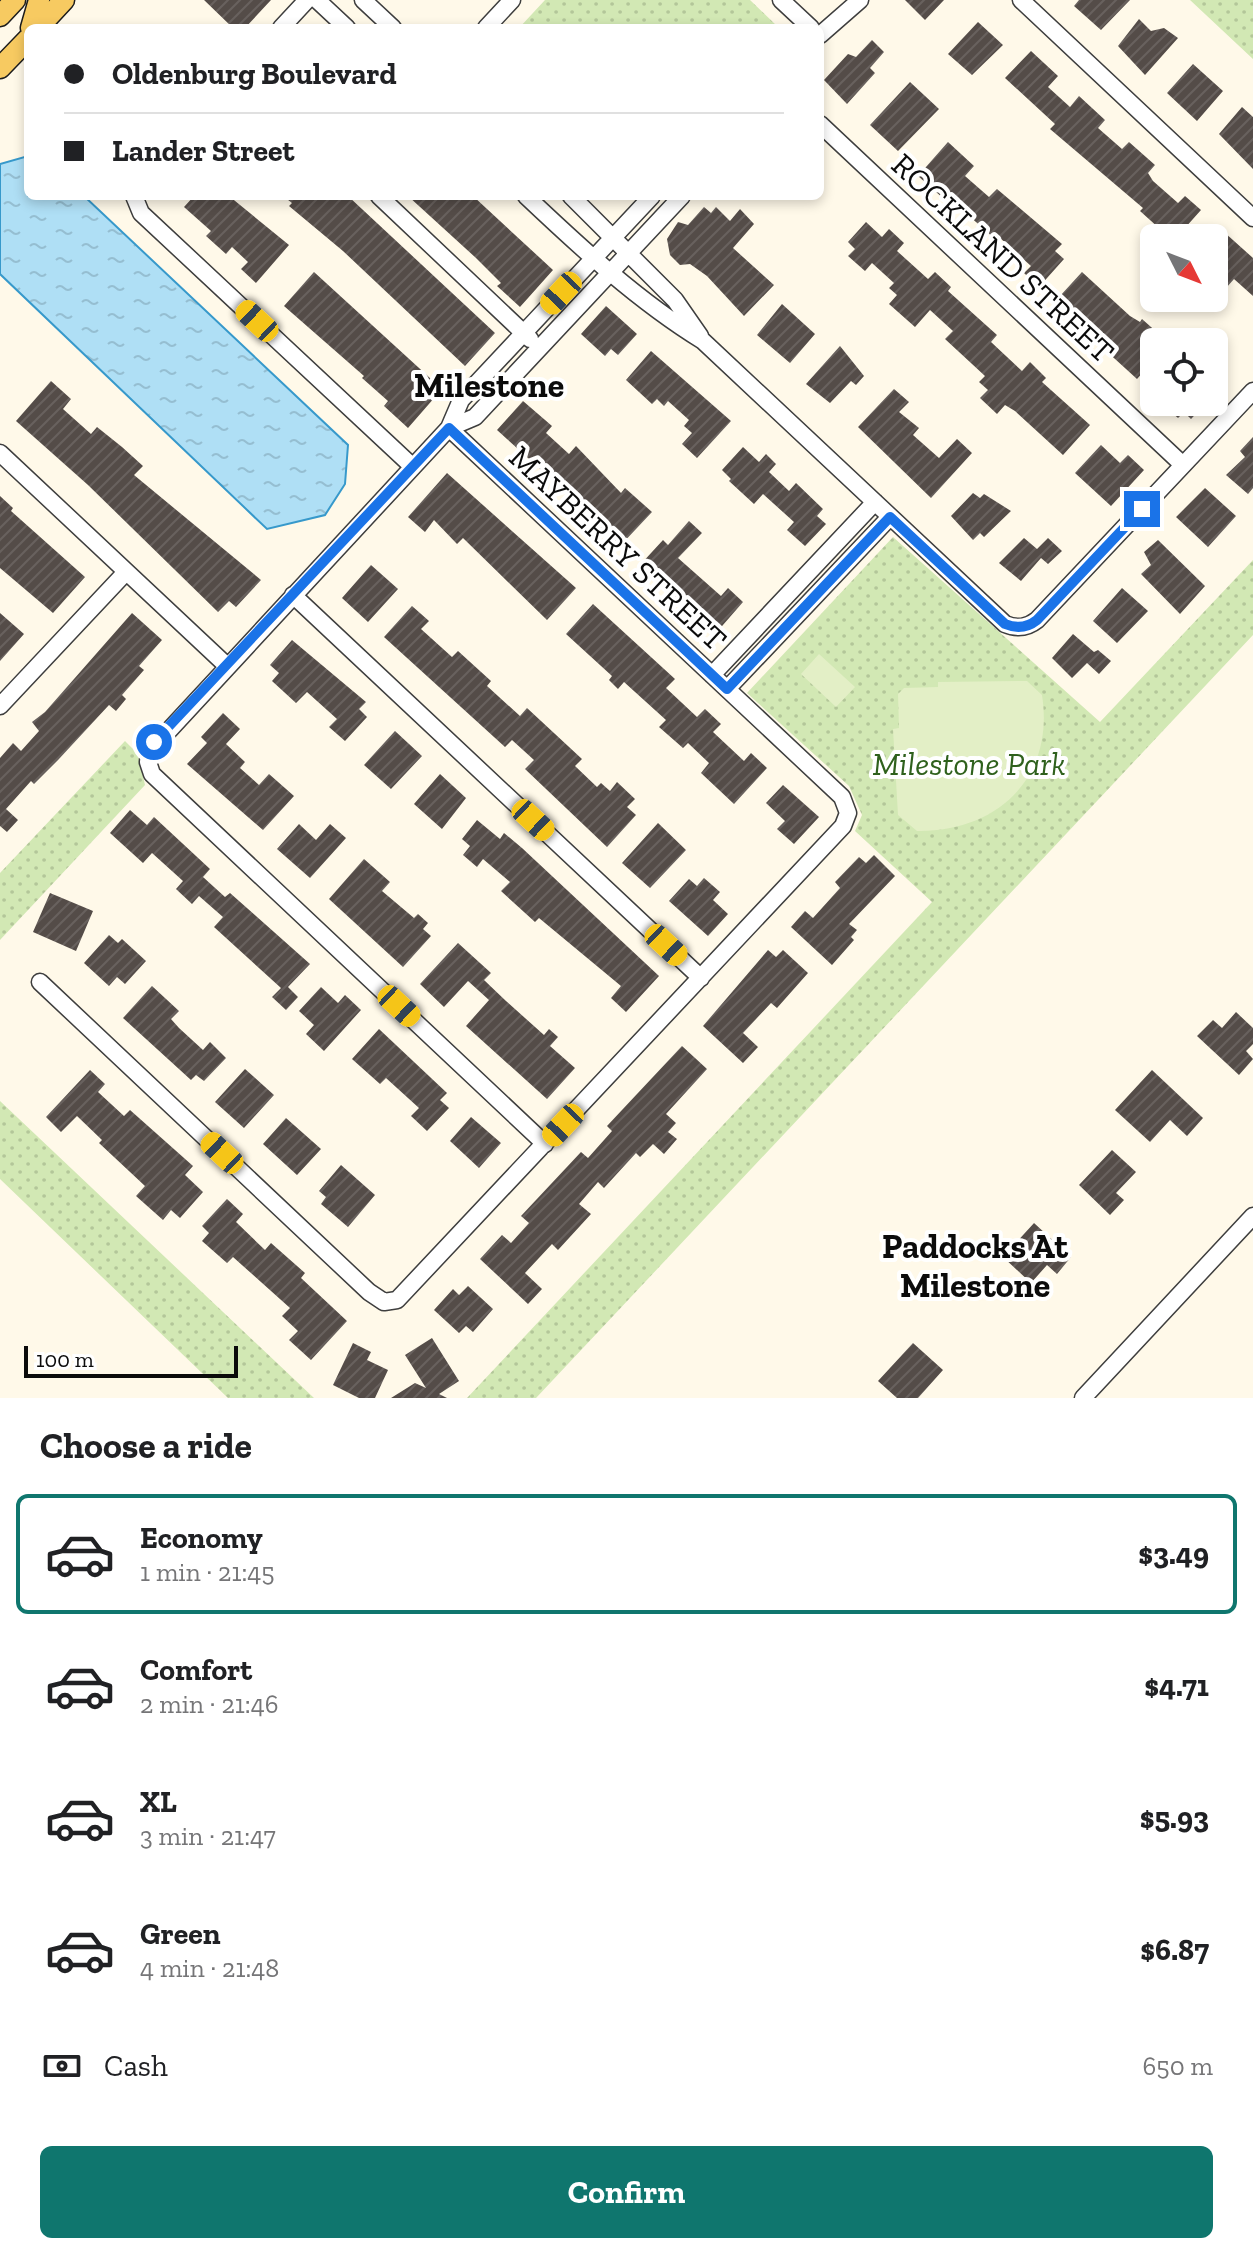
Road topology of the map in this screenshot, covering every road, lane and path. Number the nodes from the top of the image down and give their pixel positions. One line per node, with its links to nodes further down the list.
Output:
1 (15, 0): 11 (main road)
2 (39, 0): 12 (main road)
3 (64, 0): 13 (main road)
4 (307, 0): 14 (street)
5 (317, 0): 15 (street)
6 (363, 0): 16 (street)
7 (512, 0): 17 (street)
8 (781, 0): 18 (street)
9 (860, 0): 19 (street)
10 (1021, 0): 29 (street)
11 (0, 16)
12 (32, 24)
13 (42, 24)
14 (285, 24)
15 (343, 24)
16 (389, 24)
17 (490, 24)
18 (807, 24)
19 (824, 32)
20 (24, 43): 21 (main road)
21 (0, 68)
22 (824, 128): 40 (street, ROCKLAND STREET)
23 (136, 200): 41 (street)
24 (383, 200): 34 (street)
25 (530, 200): 32 (street)
26 (575, 200): 30 (street)
27 (648, 200): 30 (street)
28 (678, 200): 31 (street)
29 (1253, 218)
30 (614, 236): 31 (street); 32 (street)
31 (628, 255): 33 (street); 35 (street)
32 (593, 259): 33 (street); 34 (street)
33 (612, 271): 35 (street); 36 (street)
34 (524, 333): 36 (street); 38 (street)
35 (703, 341): 42 (street)
36 (540, 348): 38 (street)
37 (1253, 391): 40 (street)
38 (449, 428): 41 (street); 47 (street, MAYBERRY STREET)
39 (0, 453): 44 (street)
40 (1183, 465): 43 (street)
41 (413, 467): 45 (street)
42 (875, 502): 43 (street); 47 (street)
43 (890, 517): 48 (street)
44 (126, 572): 46 (street); 49 (street)
45 (293, 595): 46 (street); 50 (street)
46 (226, 665): 52 (street)
47 (712, 675): 48 (street, MAYBERRY STREET)
48 (727, 689): 50 (street, MAYBERRY STREET)
49 (0, 706)
50 (701, 978): 52 (street)
51 (40, 982): 52 (street)
52 (545, 1144)
53 (1253, 1216): 54 (street)
54 (1083, 1398)

